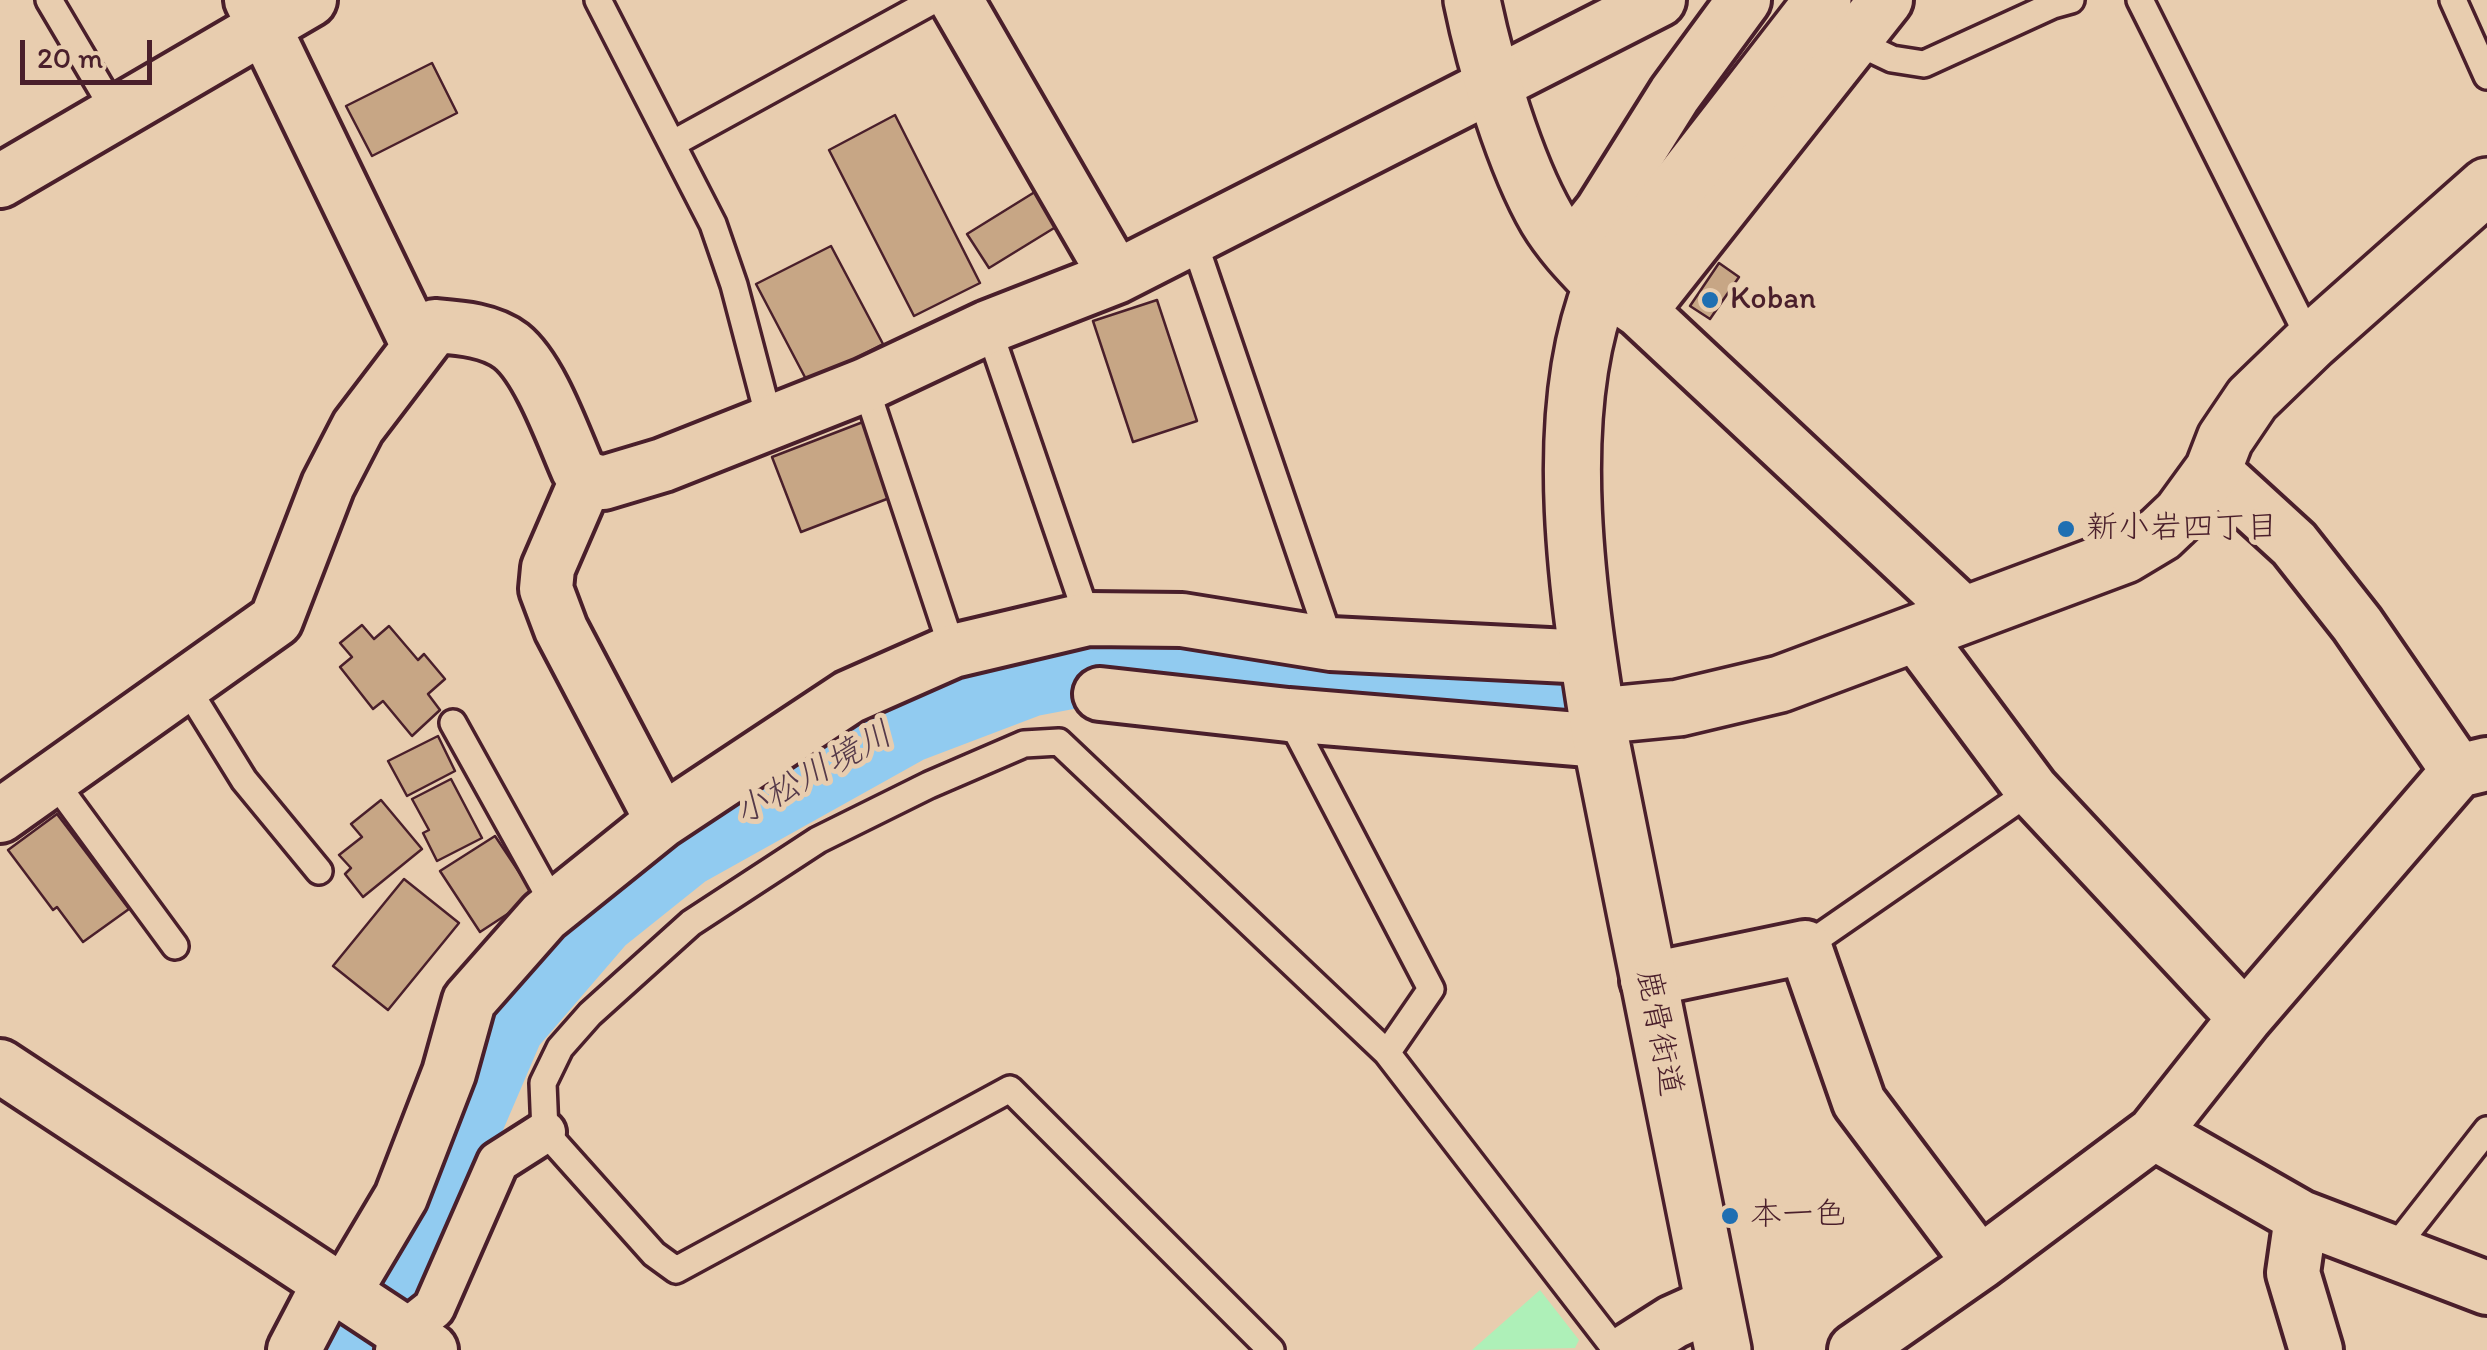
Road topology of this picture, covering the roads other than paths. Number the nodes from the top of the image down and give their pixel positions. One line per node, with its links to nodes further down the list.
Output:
1 (49, 0): 17 (lane)
2 (310, 0): 13 (street)
3 (598, 0): 18 (lane)
4 (934, 0): 18 (lane)
5 (956, 0): 22 (street)
6 (1472, 0): 16 (street)
7 (1659, 0): 16 (street)
8 (1744, 0): 23 (street)
9 (1886, 0): 14 (street)
10 (2072, 0): 14 (lane)
11 (2140, 0): 25 (lane)
12 (2453, 0): 15 (lane)
13 (257, 13): 17 (street); 26 (street)
14 (1839, 21): 23 (street); 23 (street, 鹿骨街道)
15 (2487, 76)
16 (1495, 84): 21 (street); 23 (street)
17 (117, 115): 19 (street)
18 (672, 144): 28 (lane)
19 (0, 180)
20 (2487, 186): 25 (street)
21 (1190, 240): 22 (street); 33 (lane)
22 (1116, 277): 24 (street)
23 (1604, 282): 32 (street); 35 (street, 鹿骨街道)
24 (988, 326): 27 (street); 31 (lane)
25 (2311, 342): 29 (street)
26 (418, 346): 30 (street); 36 (street)
27 (865, 386): 28 (street); 34 (lane)
28 (770, 422): 30 (street)
29 (2213, 470): 32 (street); 41 (street)
30 (587, 478): 45 (street)
31 (1088, 619): 33 (street); 34 (street)
32 (1939, 623): 40 (street); 43 (street)
33 (1331, 644): 35 (street)
34 (952, 651): 45 (street)
35 (1588, 658): 40 (street, 鹿骨街道)
36 (184, 683): 42 (street); 46 (lane)
37 (1100, 694): 38 (street)
38 (1288, 715): 40 (street); 52 (lane)
39 (453, 723): 47 (lane)
40 (1599, 729): 50 (street, 鹿骨街道)
41 (2472, 768): 51 (street)
42 (51, 777): 44 (street); 48 (lane)
43 (2032, 790): 49 (lane); 51 (street)
44 (0, 816)
45 (662, 820): 47 (street)
46 (319, 871)
47 (554, 907): 61 (street)
48 (175, 946)
49 (1804, 947): 50 (street); 59 (street)
50 (1647, 980): 62 (street, 鹿骨街道)
51 (2245, 1018): 56 (street)
52 (1388, 1053): 55 (lane); 65 (lane)
53 (0, 1066): 61 (street)
54 (2487, 1130): 58 (lane)
55 (545, 1132): 61 (street); 64 (lane)
56 (2154, 1133): 57 (street); 59 (street)
57 (2301, 1217): 58 (street); 68 (street)
58 (2393, 1250): 60 (street)
59 (1980, 1263): 67 (street)
60 (2487, 1288)
61 (379, 1319): 63 (street)
62 (1718, 1327): 66 (street)
63 (294, 1350)
64 (1271, 1350)
65 (1616, 1350)
66 (1628, 1350)
67 (1854, 1350)
68 (2316, 1350)

